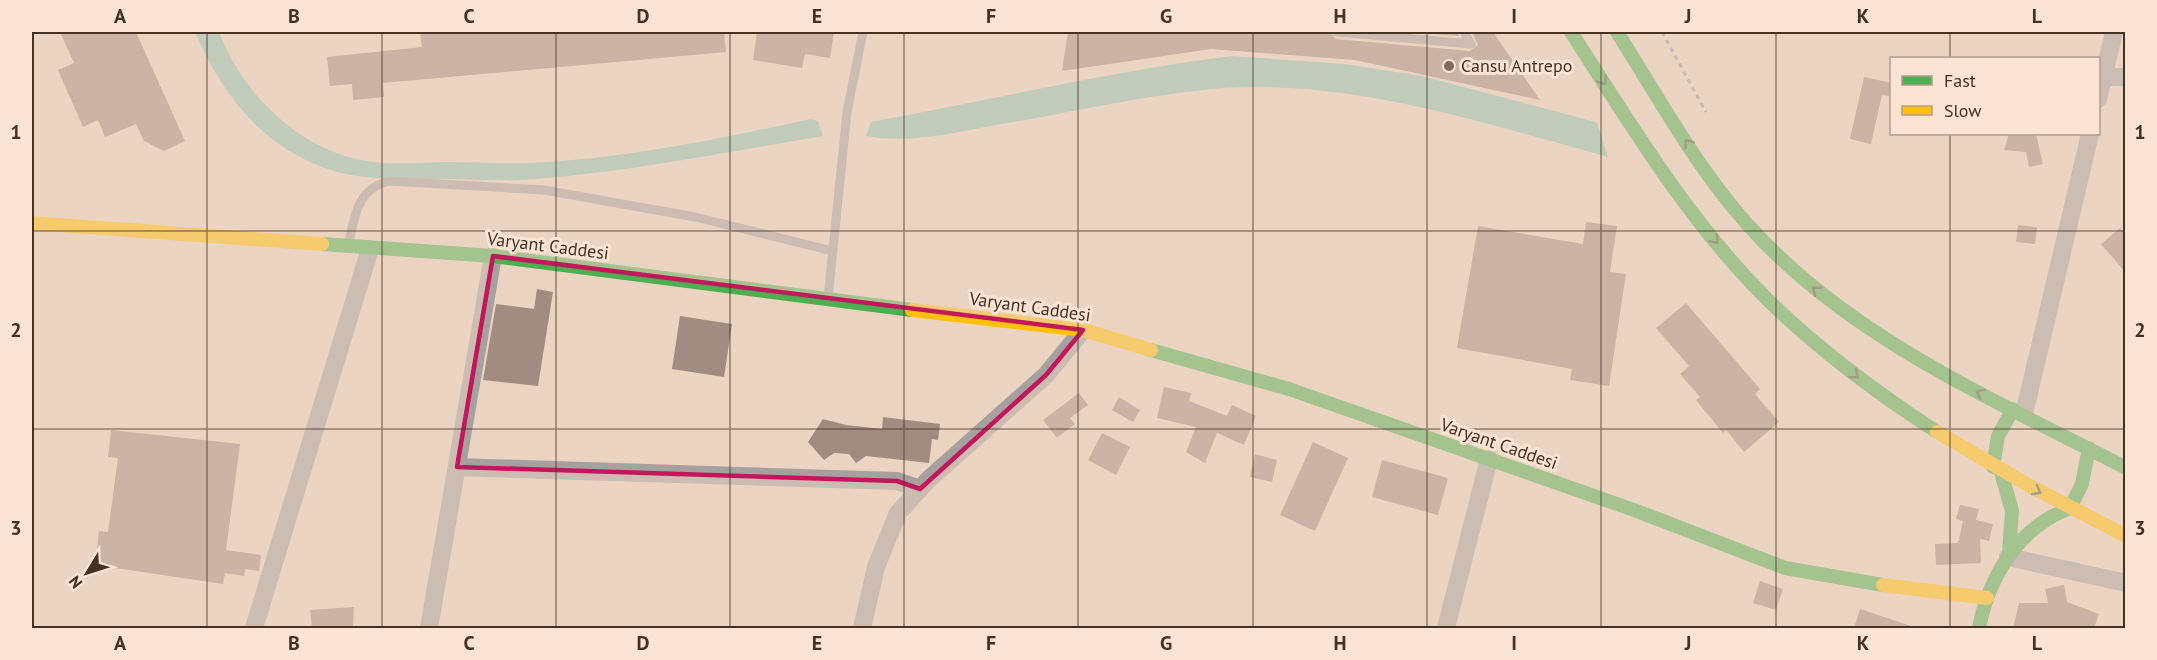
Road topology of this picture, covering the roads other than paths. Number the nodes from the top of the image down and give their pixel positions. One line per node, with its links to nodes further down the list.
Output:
1 (863, 32): 14 (lane)
2 (1337, 32): 3 (lane)
3 (1464, 32)
4 (1571, 32): 23 (main road, one-way to 23)
5 (1617, 32): 18 (main road, one-way to 5)
6 (2115, 32): 7 (street)
7 (2104, 77): 8 (street); 9 (street)
8 (2126, 77)
9 (2100, 92)
10 (2090, 135): 18 (street)
11 (32, 223): 12 (main road, Varyant Caddesi)
12 (348, 247): 13 (main road, Varyant Caddesi); 14 (lane)
13 (370, 249): 15 (main road, Varyant Caddesi); 30 (street)
14 (833, 251): 16 (lane)
15 (493, 256): 16 (main road, Varyant Caddesi); 21 (street)
16 (828, 300): 17 (main road, Varyant Caddesi)
17 (1083, 330): 20 (main road, Varyant Caddesi); 24 (street)
18 (2018, 411): 19 (main road); 23 (main road)
19 (2089, 448): 22 (main road); 25 (main road)
20 (1489, 459): 29 (main road, Varyant Caddesi); 33 (street)
21 (457, 467): 24 (street); 31 (street)
22 (2126, 468)
23 (1997, 469): 25 (main road, one-way to 25); 27 (main road)
24 (920, 489): 32 (street)
25 (2070, 507): 26 (main road); 27 (main road)
26 (2126, 536)
27 (2008, 557): 28 (street); 29 (main road)
28 (2126, 583)
29 (1987, 598): 34 (main road)
30 (254, 628)
31 (429, 628)
32 (862, 628)
33 (1446, 628)
34 (1979, 628)

